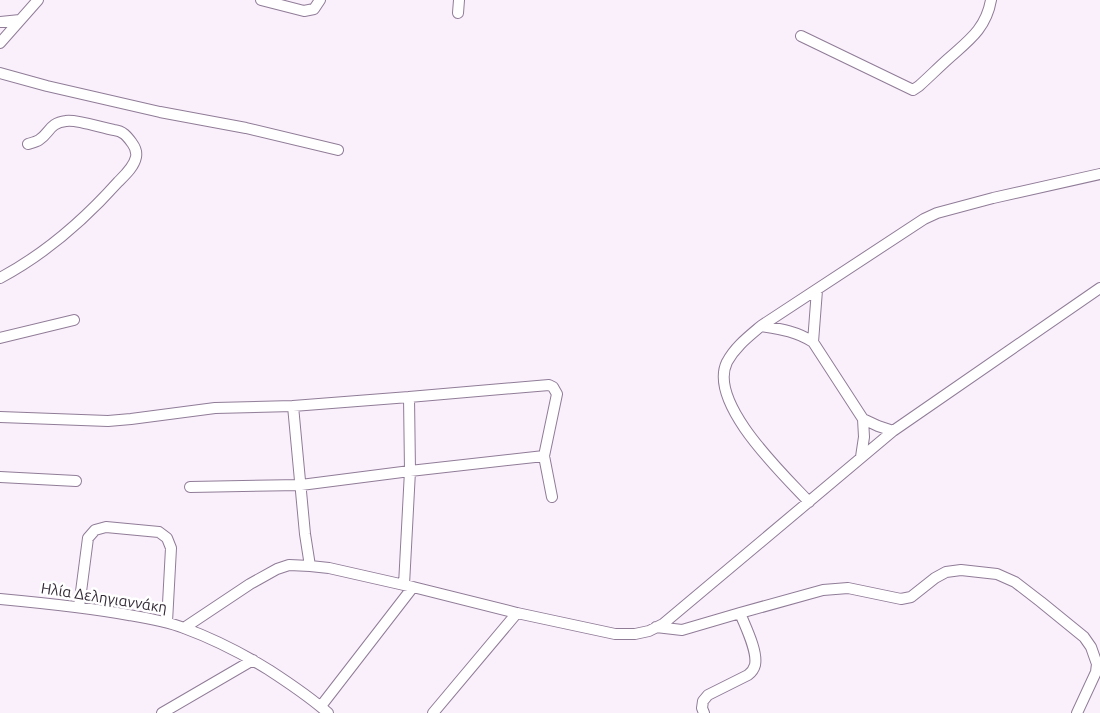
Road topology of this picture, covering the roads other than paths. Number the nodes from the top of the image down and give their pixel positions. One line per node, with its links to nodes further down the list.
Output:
1 (38, 0): 7 (street)
2 (261, 0): 3 (street)
3 (320, 0)
4 (459, 0): 6 (street)
5 (991, 0): 9 (street)
6 (458, 13)
7 (20, 20): 8 (street); 10 (street)
8 (0, 22)
9 (802, 36)
10 (0, 43)
11 (0, 72): 13 (street)
12 (28, 144): 15 (street)
13 (338, 150)
14 (1100, 174): 17 (street)
15 (0, 278)
16 (1100, 288): 26 (street)
17 (817, 290): 19 (street); 21 (street)
18 (74, 320): 20 (street)
19 (761, 326): 21 (street); 35 (street)
20 (0, 338)
21 (814, 342): 25 (street)
22 (409, 397): 23 (street); 27 (street); 29 (street)
23 (293, 406): 24 (street); 32 (street)
24 (0, 417)
25 (863, 419): 26 (street); 28 (street)
26 (893, 431): 28 (street)
27 (544, 456): 29 (street); 34 (street)
28 (861, 457): 35 (street)
29 (410, 471): 32 (street); 37 (street)
30 (0, 477): 31 (street)
31 (76, 481)
32 (301, 485): 33 (street); 36 (street)
33 (190, 488)
34 (552, 497)
35 (809, 502): 43 (street)
36 (310, 566): 37 (street); 44 (street)
37 (408, 586): 40 (street); 46 (street)
38 (0, 599): 39 (street, Ηλία Δεληγιαννάκη)
39 (79, 607): 42 (street, Ηλία Δεληγιαννάκη); 42 (street)
40 (517, 612): 43 (street); 48 (street)
41 (740, 613): 43 (street); 49 (street); 50 (street)
42 (167, 622): 44 (street, Ηλία Δεληγιαννάκη)
43 (656, 627)
44 (184, 628): 45 (street, Ηλία Δεληγιαννάκη)
45 (253, 660): 46 (street, Ηλία Δεληγιαννάκη); 47 (street)
46 (324, 710)
47 (162, 713)
48 (433, 713)
49 (704, 713)
50 (1077, 713)

